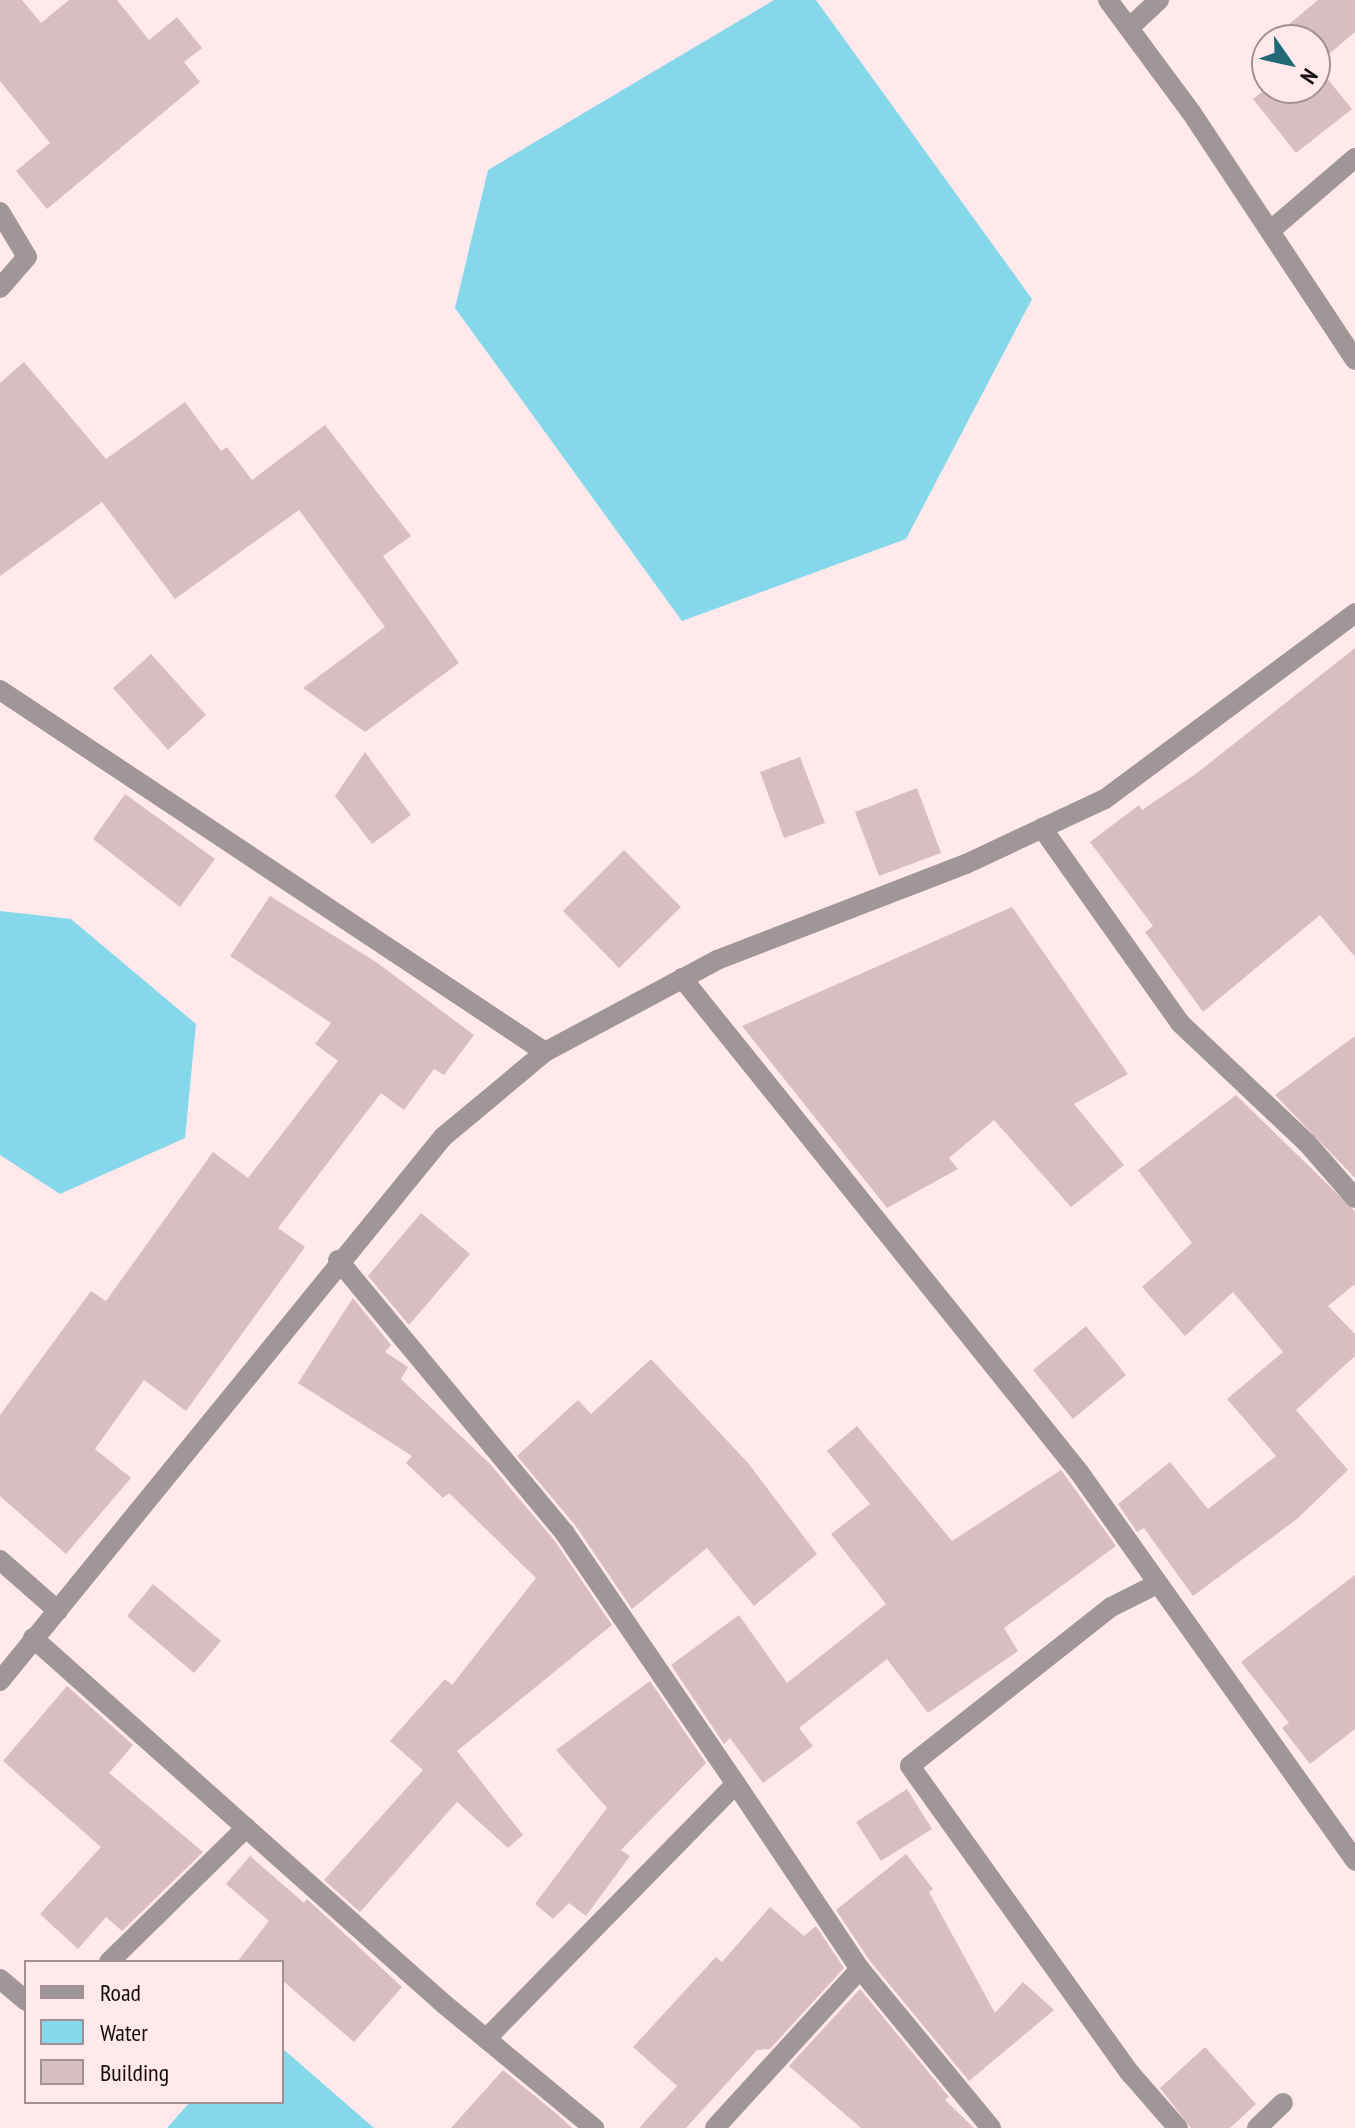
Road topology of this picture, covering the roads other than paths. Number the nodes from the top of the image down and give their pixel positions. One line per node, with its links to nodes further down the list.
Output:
1 (1108, 0): 3 (street)
2 (1159, 0): 3 (street)
3 (1129, 28): 6 (street)
4 (1355, 158): 6 (street)
5 (0, 212): 7 (street)
6 (1270, 231): 8 (street)
7 (0, 288)
8 (1355, 360)
9 (1354, 615): 11 (street)
10 (0, 690): 13 (street)
11 (1042, 828): 12 (street); 14 (street)
12 (682, 978): 13 (street); 17 (street)
13 (545, 1052): 15 (street)
14 (1355, 1198)
15 (338, 1260): 18 (street); 21 (street)
16 (0, 1560): 18 (street)
17 (1157, 1584): 23 (street); 33 (street)
18 (58, 1611): 19 (street)
19 (33, 1638): 20 (street); 22 (street)
20 (0, 1681)
21 (736, 1784): 25 (street); 28 (street)
22 (246, 1828): 24 (street); 28 (street)
23 (1355, 1861)
24 (111, 1960)
25 (860, 1969): 31 (street); 32 (street)
26 (0, 1979): 27 (street)
27 (24, 1999)
28 (486, 2039): 30 (street)
29 (1283, 2103): 34 (street)
30 (594, 2128)
31 (715, 2128)
32 (991, 2128)
33 (1178, 2128)
34 (1257, 2128)

